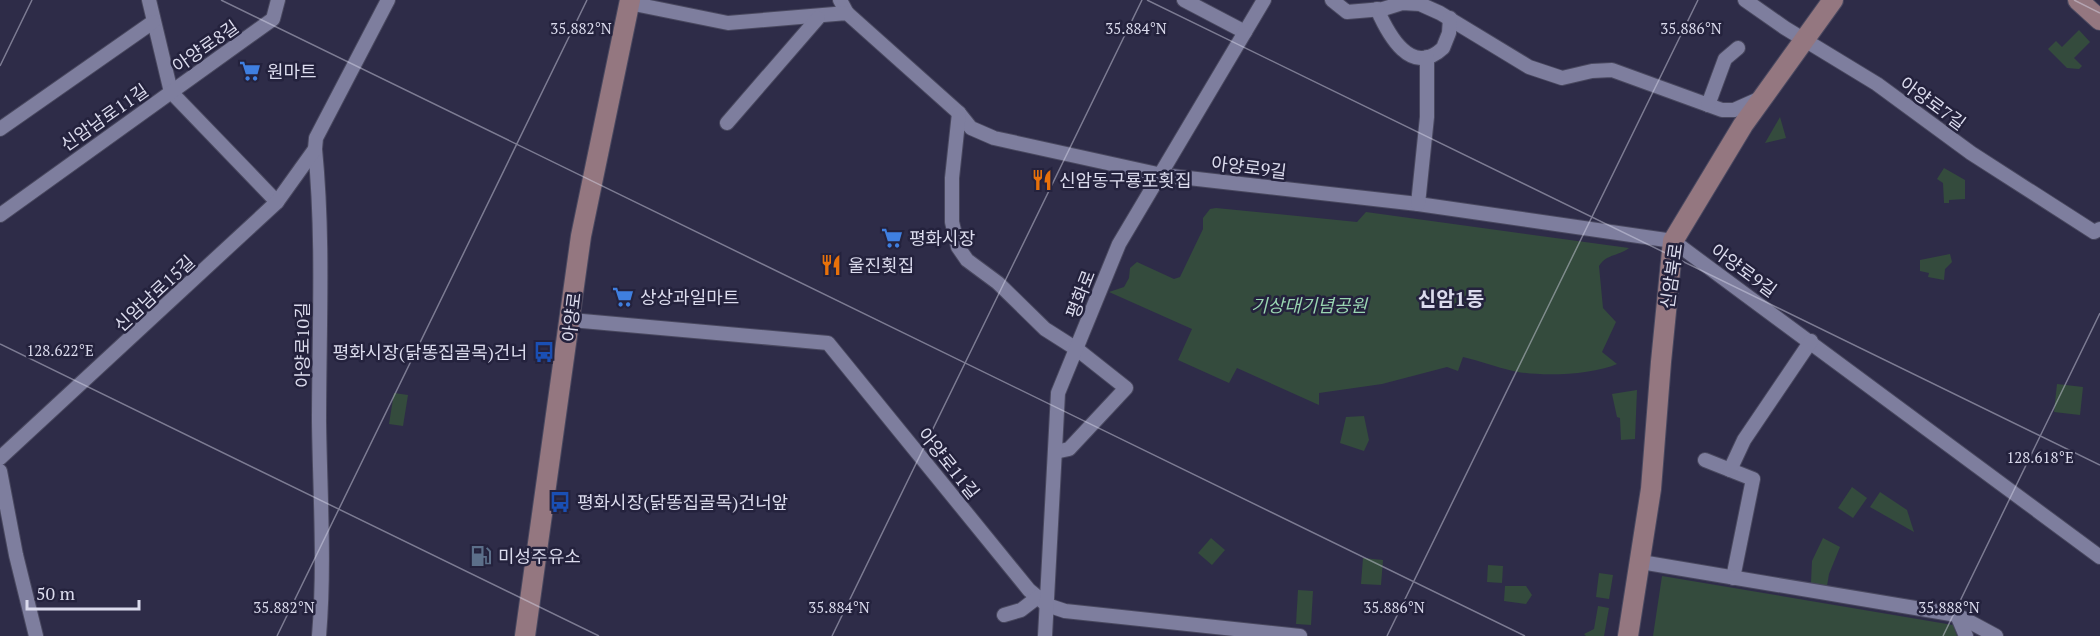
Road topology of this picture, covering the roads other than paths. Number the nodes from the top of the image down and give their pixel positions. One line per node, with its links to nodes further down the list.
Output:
1 (149, 0): 17 (street, 신암남로11길)
2 (278, 0): 22 (street, 아양로8길)
3 (388, 0): 28 (street, 신암남로15길)
4 (840, 0): 13 (street)
5 (1184, 0): 18 (street)
6 (1264, 0): 18 (street, 평화로)
7 (1332, 0): 12 (street)
8 (1745, 0): 19 (street, 아양로7길)
9 (1833, 0): 19 (main road, 신암북로)
10 (2078, 0): 16 (main road)
11 (629, 1): 14 (street); 35 (main road, 아양로)
12 (1377, 9): 15 (street); 21 (street)
13 (847, 14): 14 (street); 25 (street, 아양로9길)
14 (818, 18): 26 (street)
15 (1450, 18): 21 (street); 24 (street)
16 (2100, 20)
17 (153, 22): 22 (street, 신암남로11길); 27 (street)
18 (1245, 32): 29 (street, 평화로)
19 (1806, 40): 23 (main road, 신암북로); 33 (street, 아양로7길)
20 (1738, 48): 24 (street)
21 (1427, 57): 31 (street)
22 (171, 92): 30 (street); 32 (street, 신암남로11길)
23 (1763, 97): 24 (street); 34 (main road, 신암북로)
24 (1708, 105)
25 (959, 113): 29 (street, 아양로9길); 37 (street)
26 (727, 123)
27 (0, 129)
28 (315, 149): 30 (street, 신암남로15길); 49 (street, 아양로10길)
29 (1162, 175): 31 (street, 아양로9길); 37 (street, 평화로)
30 (277, 202): 39 (street, 신암남로15길)
31 (1418, 204): 34 (street, 아양로9길)
32 (0, 215)
33 (2100, 229)
34 (1674, 241): 36 (street, 아양로9길); 44 (main road, 신암북로)
35 (571, 320): 46 (street, 아양로11길); 51 (main road, 아양로)
36 (1812, 341): 41 (street); 43 (street, 아양로9길)
37 (1078, 350): 38 (street, 평화로); 38 (street)
38 (1054, 452): 46 (street, 평화로)
39 (0, 458)
40 (1705, 460): 41 (street)
41 (1730, 470): 45 (street)
42 (0, 471): 50 (street)
43 (2100, 557)
44 (1641, 562): 45 (street); 54 (main road, 신암북로)
45 (1733, 578): 48 (street)
46 (1043, 601): 47 (street); 52 (street, 평화로); 53 (street)
47 (1004, 615)
48 (1957, 615): 55 (street); 56 (street)
49 (319, 633)
50 (36, 636)
51 (527, 636)
52 (1045, 636)
53 (1300, 636)
54 (1628, 636)
55 (1966, 636)
56 (1996, 636)

